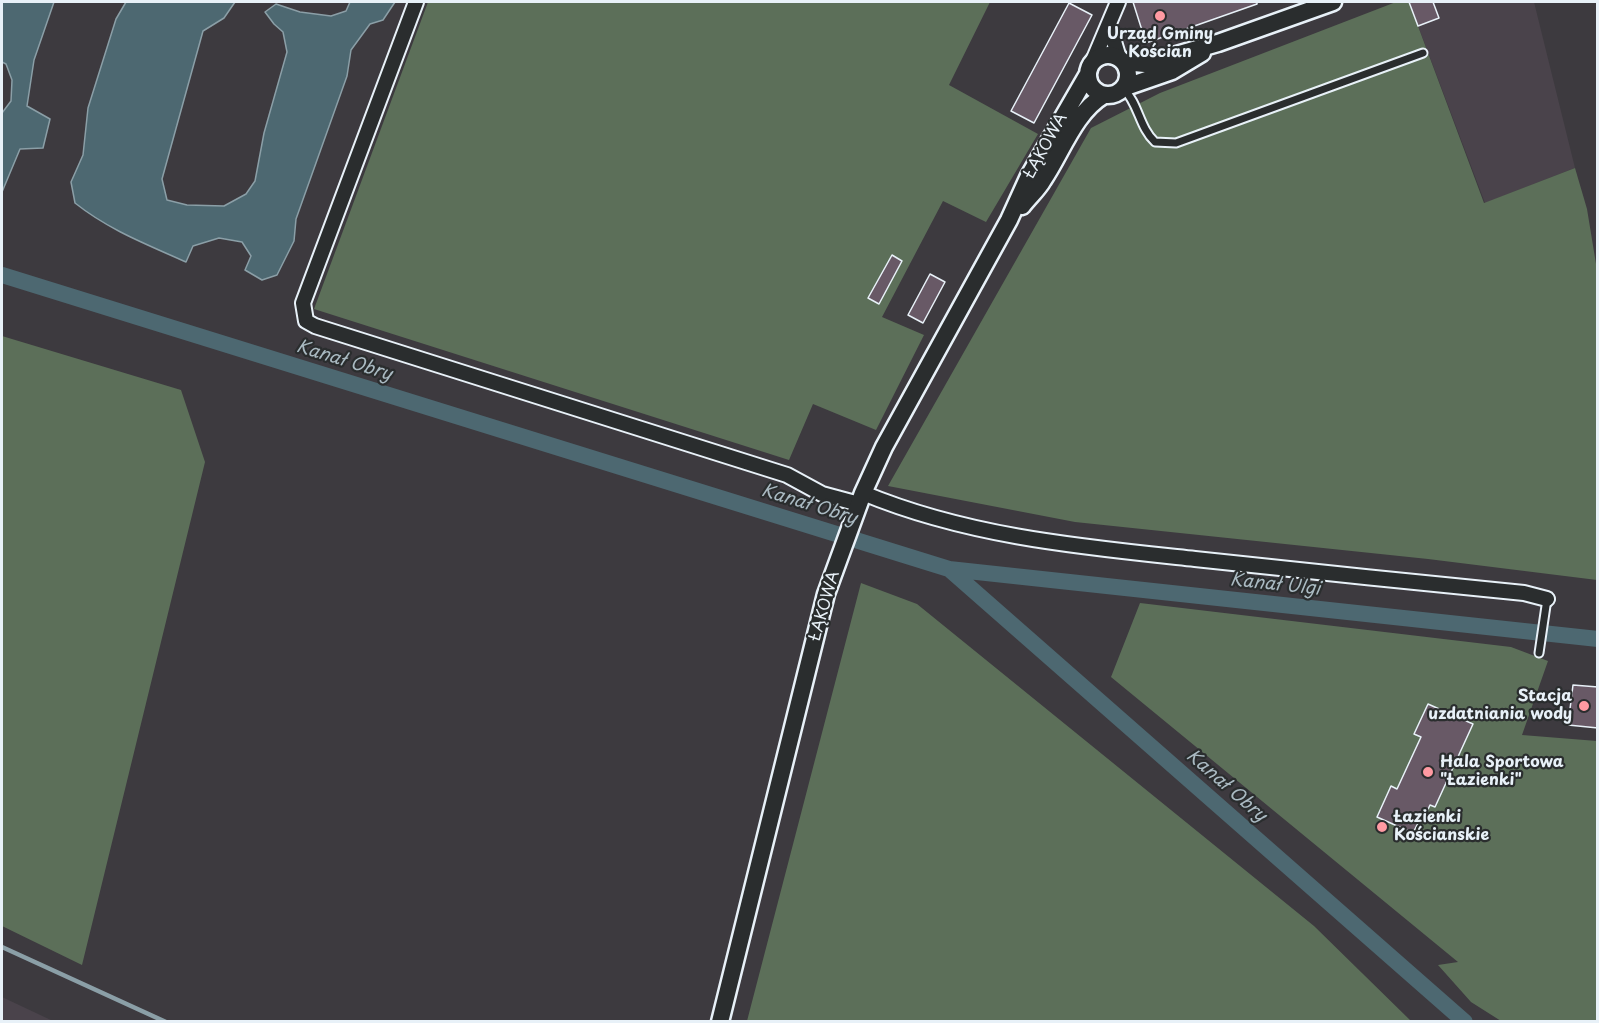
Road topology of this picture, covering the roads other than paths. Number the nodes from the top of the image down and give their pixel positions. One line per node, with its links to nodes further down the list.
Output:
1 (416, 2): 12 (street)
2 (1118, 2): 4 (street, ŁĄKOWA)
3 (1333, 2): 5 (street)
4 (1109, 25): 7 (street); 8 (street, ŁĄKOWA)
5 (1218, 43): 7 (street); 9 (street)
6 (1423, 53): 9 (lane)
7 (1121, 60): 8 (street); 9 (street)
8 (1090, 68): 10 (street); 11 (street, ŁĄKOWA)
9 (1123, 88): 10 (street)
10 (1104, 95): 11 (street, ŁĄKOWA)
11 (1009, 220): 12 (street, ŁĄKOWA)
12 (860, 503): 13 (street); 15 (street, ŁĄKOWA)
13 (1547, 599): 14 (lane)
14 (1539, 649)
15 (720, 1022)

